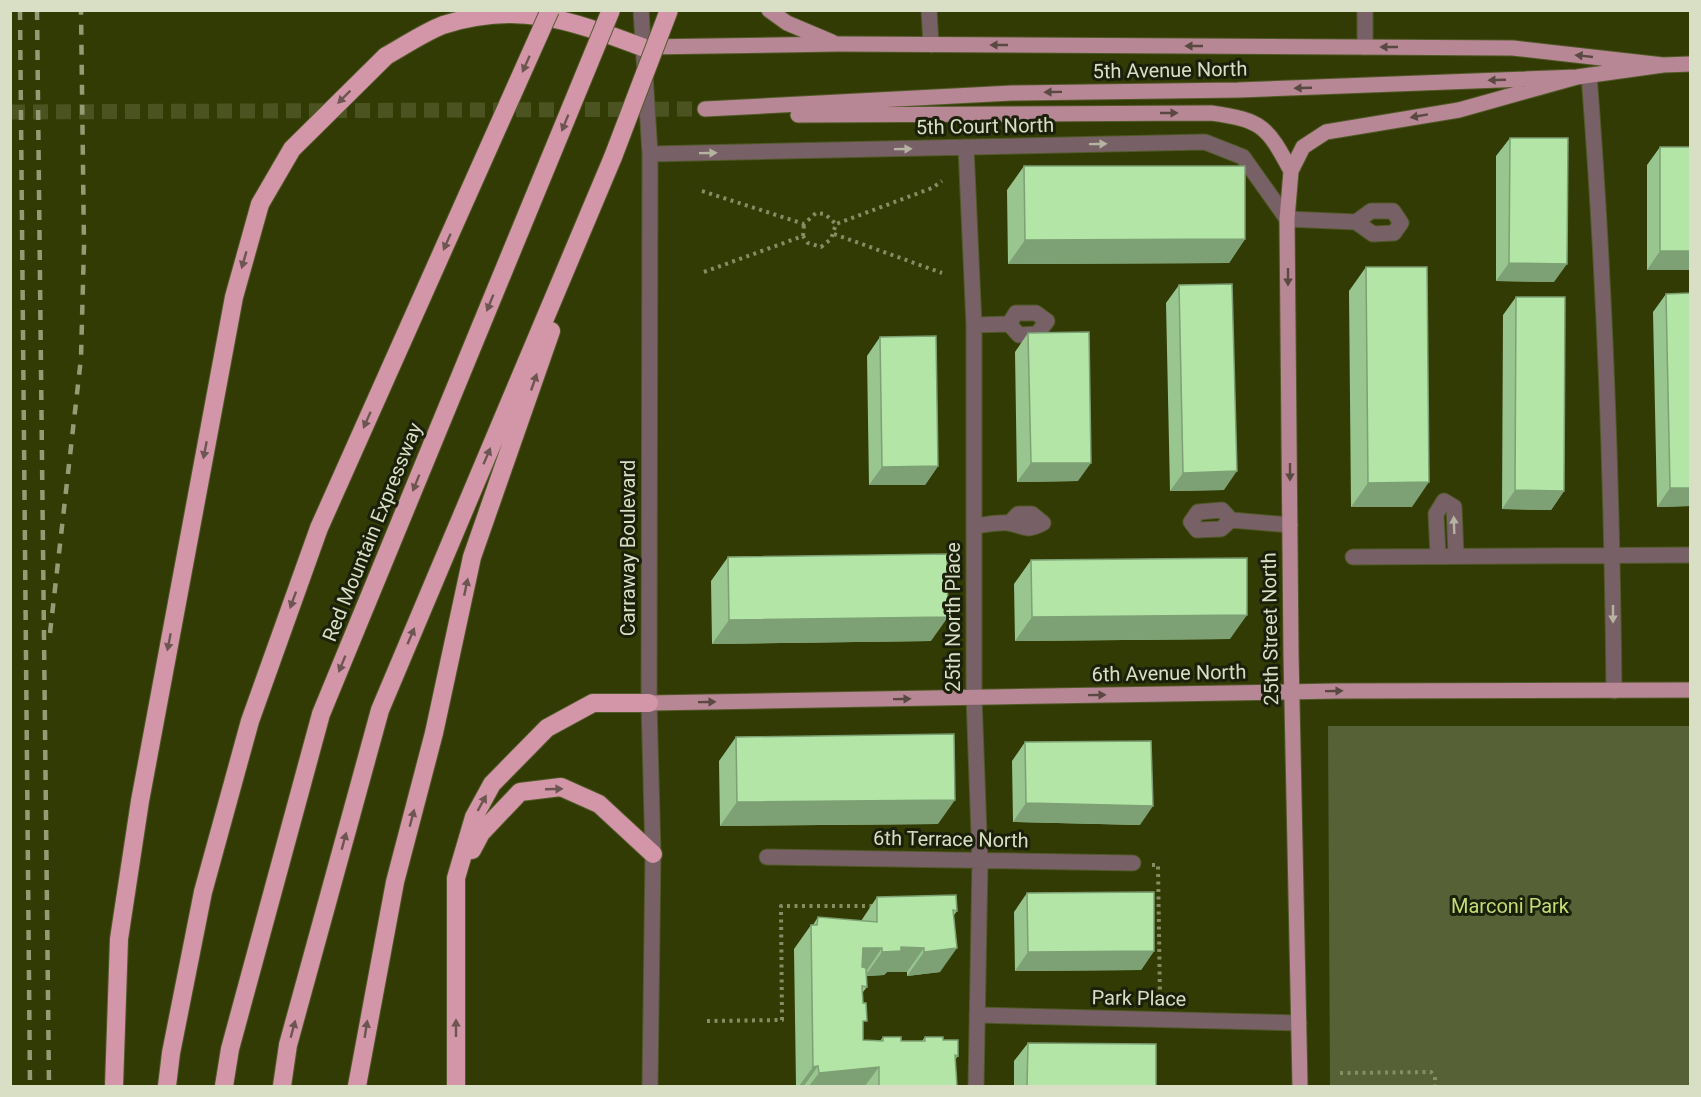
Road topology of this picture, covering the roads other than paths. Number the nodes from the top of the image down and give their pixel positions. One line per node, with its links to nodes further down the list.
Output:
1 (460, 10): 9 (highway)
2 (550, 10): 47 (highway, one-way to 47, bridge)
3 (611, 10): 48 (highway, Red Mountain Expressway, one-way to 48, bridge)
4 (641, 10): 12 (street, Carraway Boulevard)
5 (669, 10): 19 (highway, bridge)
6 (769, 10): 10 (main road)
7 (929, 10): 11 (street)
8 (1365, 10): 13 (street)
9 (443, 25): 12 (highway); 46 (highway, one-way to 46, bridge)
10 (838, 44): 11 (main road, 5th Avenue North); 12 (main road, 5th Avenue North)
11 (931, 45): 13 (main road, 5th Avenue North, one-way to 11)
12 (642, 47): 18 (street, Carraway Boulevard)
13 (1365, 47): 15 (main road, 5th Avenue North, one-way to 13)
14 (1690, 64): 15 (main road, 5th Avenue North)
15 (1663, 65): 16 (main road, 5th Avenue North)
16 (1583, 76): 20 (main road, one-way to 20); 20 (main road, 5th Avenue North, one-way to 20); 32 (street)
17 (966, 147): 18 (street, 5th Court North, one-way to 17); 21 (street, 5th Court North, one-way to 21); 24 (street, 25th North Place)
18 (650, 154): 38 (street, Carraway Boulevard)
19 (613, 157): 49 (highway, one-way to 19); 50 (highway, one-way to 19)
20 (1291, 171): 21 (main road, 25th Street North)
21 (1287, 219): 22 (street); 27 (main road, 25th Street North, one-way to 27)
22 (1356, 222)
23 (1009, 324): 24 (street)
24 (974, 325): 28 (street, 25th North Place)
25 (1231, 520): 27 (street)
26 (1010, 523): 28 (street)
27 (1290, 525): 36 (main road, 25th Street North)
28 (974, 526): 37 (street, 25th North Place)
29 (1438, 555): 30 (street); 30 (street, one-way to 29); 33 (street)
30 (1456, 555): 32 (street)
31 (1690, 555): 32 (street)
32 (1613, 556): 35 (street, one-way to 35)
33 (1353, 557)
34 (1690, 690): 35 (main road, 6th Avenue North)
35 (1614, 691): 36 (main road, 6th Avenue North, one-way to 35)
36 (1291, 692): 37 (main road, 6th Avenue North, one-way to 36); 45 (main road, 25th Street North)
37 (974, 698): 38 (main road, 6th Avenue North, one-way to 37); 41 (street, 25th North Place)
38 (649, 703): 39 (street, Carraway Boulevard); 43 (highway, one-way to 38)
39 (653, 854): 43 (highway, one-way to 39); 52 (street, Carraway Boulevard)
40 (767, 857): 41 (street, 6th Terrace North)
41 (980, 861): 42 (street, 6th Terrace North); 44 (street, 25th North Place)
42 (1133, 863)
43 (456, 878): 51 (highway, one-way to 43)
44 (977, 1016): 45 (street, Park Place); 53 (street, 25th North Place)
45 (1299, 1023): 54 (main road, 25th Street North)
46 (114, 1086)
47 (167, 1086)
48 (224, 1086)
49 (282, 1086)
50 (357, 1086)
51 (456, 1086)
52 (650, 1086)
53 (976, 1086)
54 (1300, 1086)

